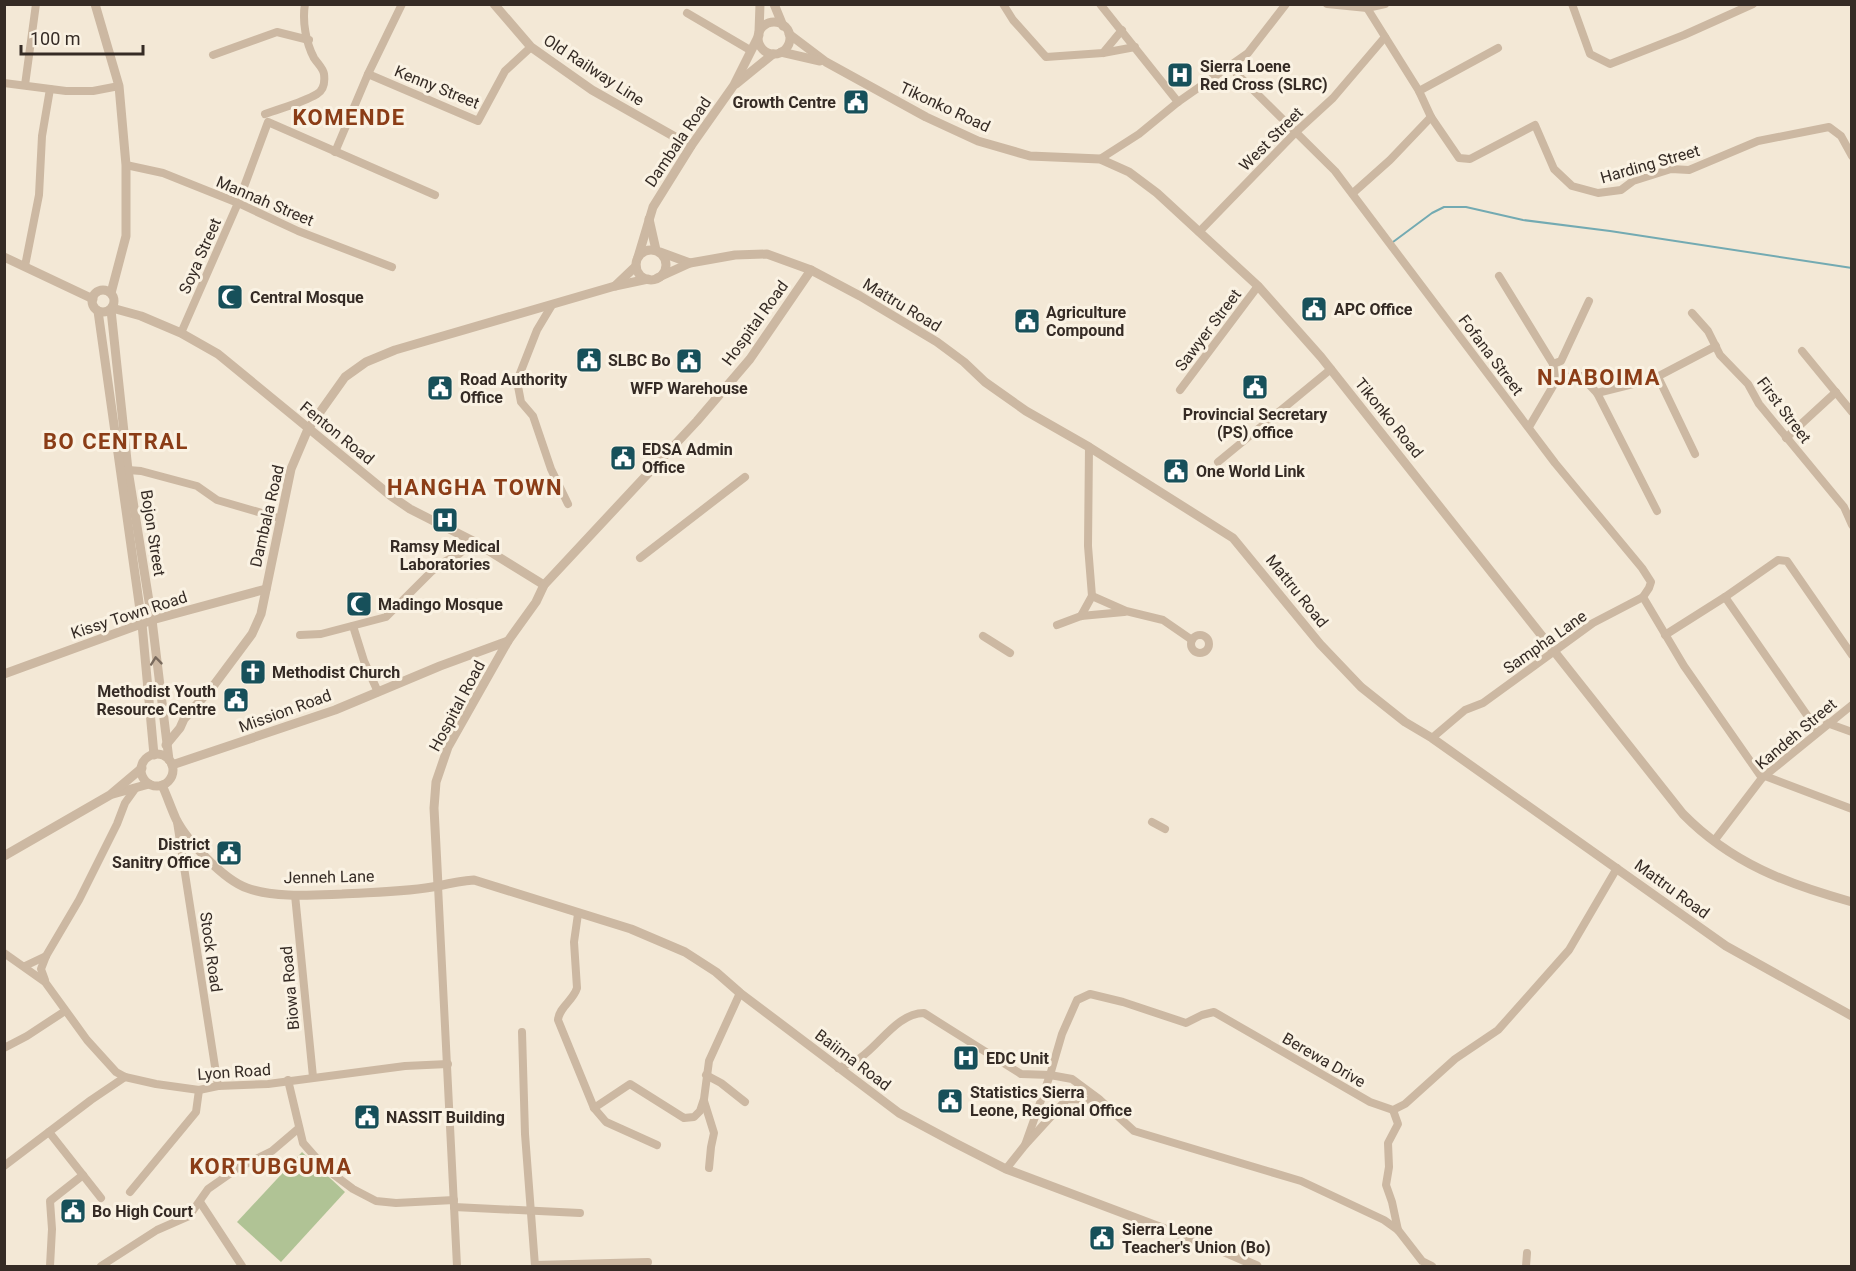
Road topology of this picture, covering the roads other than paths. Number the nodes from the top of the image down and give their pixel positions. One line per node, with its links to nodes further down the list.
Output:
1 (36, 4): 34 (street)
2 (95, 4): 36 (street)
3 (305, 4): 22 (street)
4 (402, 4): 32 (street)
5 (494, 4): 23 (street, Old Railway Line)
6 (760, 4): 19 (street)
7 (1004, 4): 28 (street)
8 (1101, 4): 18 (street)
9 (1286, 4): 31 (street)
10 (1327, 4): 15 (street)
11 (1385, 4): 15 (street)
12 (1572, 4): 13 (street)
13 (1753, 4)
14 (777, 6): 17 (street)
15 (1367, 8): 21 (street, Harding Street)
16 (687, 13): 26 (street)
17 (783, 26): 19 (street); 20 (street)
18 (1122, 30): 24 (street); 28 (street)
19 (759, 34): 26 (street, Dambala Road); 27 (street)
20 (789, 34): 27 (street); 30 (street)
21 (1385, 37): 38 (street, Harding Street); 42 (street, West Street)
22 (309, 40): 29 (street); 41 (street)
23 (531, 47): 32 (street, Kenny Street); 43 (street, Old Railway Line)
24 (1135, 47): 28 (street); 39 (street)
25 (1498, 48): 38 (street)
26 (750, 50): 35 (street, Dambala Road)
27 (777, 53): 30 (street); 35 (street, Dambala Road)
28 (1103, 53)
29 (213, 55)
30 (826, 62): 46 (street, Tikonko Road)
31 (1229, 66): 39 (street); 42 (street, Fofana Street)
32 (368, 74): 44 (street)
33 (4, 83): 34 (street)
34 (25, 85): 37 (street)
35 (734, 85): 43 (street, Dambala Road)
36 (119, 86): 37 (street); 47 (street)
37 (50, 89): 57 (street)
38 (1419, 91): 40 (street, Harding Street)
39 (1178, 102): 46 (street)
40 (1431, 117): 45 (street, Harding Street); 48 (street)
41 (266, 118): 44 (street); 50 (street, Soya Street)
42 (1297, 131): 48 (street, Fofana Street); 52 (street, West Street)
43 (690, 146): 51 (street, Dambala Road)
44 (335, 152): 49 (street)
45 (1851, 156)
46 (1100, 159): 52 (street, Tikonko Road)
47 (126, 165): 50 (street, Mannah Street); 64 (street)
48 (1353, 193): 82 (street, Fofana Street)
49 (435, 195)
50 (238, 203): 58 (street, Mannah Street); 71 (street, Soya Street)
51 (649, 216): 53 (street); 55 (street, Dambala Road)
52 (1199, 232): 63 (street, Tikonko Road)
53 (658, 251): 55 (street); 56 (street); 61 (street)
54 (4, 257): 57 (street)
55 (637, 261): 61 (street); 62 (street, Dambala Road)
56 (690, 263): 59 (street, Mattru Road); 61 (street, Mattru Road)
57 (25, 266): 65 (street)
58 (392, 267)
59 (811, 270): 85 (street, Mattru Road); 96 (street, Hospital Road)
60 (1499, 276): 74 (street)
61 (652, 279): 62 (street, Dambala Road)
62 (615, 286): 67 (street, Dambala Road)
63 (1258, 286): 75 (street, Tikonko Road); 78 (street, Sawyer Street)
64 (111, 293): 65 (street); 68 (street)
65 (93, 299): 69 (street)
66 (1589, 301): 74 (street)
67 (552, 305): 83 (street, Dambala Road); 90 (street)
68 (111, 309): 69 (street); 71 (street, Fenton Road); 88 (street, Bojon Street)
69 (98, 311): 103 (street, Bojon Street)
70 (1692, 313): 72 (street, First Street)
71 (181, 333): 83 (street, Fenton Road)
72 (1716, 346): 76 (street); 84 (street, First Street)
73 (1802, 351): 79 (street)
74 (1553, 364): 77 (street)
75 (1331, 369): 87 (street); 111 (street, Tikonko Road)
76 (1658, 377): 80 (street); 86 (street)
77 (1556, 381): 80 (street); 82 (street)
78 (1180, 390)
79 (1836, 392): 81 (street); 84 (street)
80 (1597, 393): 91 (street)
81 (1851, 412)
82 (1529, 428): 99 (street, Fofana Street)
83 (308, 429): 92 (street, Dambala Road); 94 (street, Fenton Road)
84 (1786, 438): 93 (street, First Street)
85 (1089, 447): 98 (street); 122 (street, Mattru Road)
86 (1695, 454)
87 (1218, 462)
88 (128, 470): 92 (street); 103 (street, Bojon Street)
89 (745, 477): 95 (street)
90 (568, 504)
91 (1657, 511)
92 (279, 518): 97 (street, Dambala Road)
93 (1851, 525)
94 (472, 541): 96 (street, Fenton Road); 105 (street)
95 (640, 558)
96 (544, 585): 110 (street, Hospital Road)
97 (266, 589): 103 (street, Kissy Town Road); 117 (street, Dambala Road)
98 (1092, 596): 101 (street); 102 (street)
99 (1643, 597): 107 (street); 111 (street, Sampha Lane)
100 (1725, 597): 107 (street); 113 (street); 119 (street)
101 (1126, 611): 102 (street); 109 (street)
102 (1081, 616): 104 (street)
103 (147, 622): 114 (street, Kissy Town Road); 121 (street, Bojon Street, one-way to 103); 124 (street, Bojon Street)
104 (1057, 625)
105 (353, 626): 106 (street); 115 (street)
106 (300, 635)
107 (1665, 635): 127 (street)
108 (983, 636): 112 (street)
109 (1192, 640)
110 (508, 641): 115 (street, Mission Road); 139 (street, Hospital Road)
111 (1554, 651): 122 (street, Sampha Lane); 136 (street, Tikonko Road)
112 (1010, 653)
113 (1851, 655)
114 (4, 674)
115 (378, 692): 125 (street, Mission Road)
116 (1851, 705): 118 (street, Kandeh Street)
117 (184, 719): 121 (street, Dambala Road); 123 (street, Dambala Road)
118 (1827, 723): 119 (street, Kandeh Street); 120 (street)
119 (1818, 731): 127 (street, Kandeh Street)
120 (1851, 732)
121 (164, 733): 123 (street, Bojon Street); 124 (street, Dambala Road)
122 (1432, 738): 138 (street, Mattru Road)
123 (166, 745): 125 (street, Bojon Street)
124 (154, 750): 125 (street); 126 (street)
125 (170, 763): 129 (street)
126 (142, 768): 128 (street); 131 (street)
127 (1763, 777): 132 (street); 136 (street, Kandeh Street)
128 (149, 784): 129 (street); 130 (street)
129 (162, 785): 133 (street)
130 (135, 789): 131 (street); 144 (street)
131 (111, 795): 137 (street)
132 (1851, 808)
133 (177, 821): 140 (street, Jenneh Lane); 159 (street, Stock Road)
134 (1152, 822): 135 (street)
135 (1166, 829)
136 (1714, 842): 141 (street, Tikonko Road)
137 (4, 856)
138 (1617, 868): 149 (street, Mattru Road); 165 (street)
139 (438, 886): 140 (street, Jenneh Lane); 142 (street, Baiima Road); 152 (street, Hospital Road)
140 (295, 896): 157 (street, Biowa Road)
141 (1851, 902)
142 (578, 914): 147 (street, Baiima Road); 164 (street)
143 (4, 953): 145 (street)
144 (46, 956): 145 (street); 146 (street)
145 (25, 966): 146 (street)
146 (45, 982): 148 (street)
147 (740, 993): 153 (street, Baiima Road); 154 (street)
148 (65, 1011): 151 (street); 156 (street)
149 (1851, 1016)
150 (522, 1032): 178 (street)
151 (4, 1048)
152 (448, 1064): 157 (street, Lyon Road); 177 (street, Hospital Road)
153 (838, 1068): 155 (street); 172 (street, Baiima Road)
154 (706, 1075): 161 (street); 163 (street)
155 (1050, 1076): 162 (street); 165 (street, Berewa Drive); 169 (street, Berewa Drive)
156 (124, 1077): 160 (street, Lyon Road); 167 (street)
157 (313, 1077): 158 (street, Lyon Road)
158 (288, 1080): 159 (street, Lyon Road); 166 (street)
159 (218, 1086): 160 (street, Lyon Road)
160 (199, 1090): 174 (street)
161 (704, 1099): 164 (street); 171 (street)
162 (1100, 1100): 169 (street); 180 (street)
163 (745, 1102)
164 (594, 1108): 168 (street)
165 (1393, 1110): 180 (street)
166 (299, 1128): 176 (street); 177 (street)
167 (49, 1132): 170 (street); 173 (street)
168 (657, 1145)
169 (1025, 1145): 172 (street)
170 (5, 1166)
171 (709, 1168)
172 (1006, 1169): 188 (street, Baiima Road)
173 (83, 1175): 175 (street); 183 (street)
174 (130, 1191)
175 (101, 1197)
176 (200, 1202): 184 (street); 185 (street)
177 (454, 1204): 178 (street); 186 (street, Hospital Road)
178 (532, 1211): 179 (street); 187 (street)
179 (580, 1213)
180 (1398, 1230): 189 (street)
181 (1527, 1253): 190 (street)
182 (648, 1262): 187 (street)
183 (50, 1266)
184 (101, 1266)
185 (242, 1266)
186 (456, 1266)
187 (535, 1266)
188 (1257, 1266)
189 (1432, 1266)
190 (1526, 1266)

